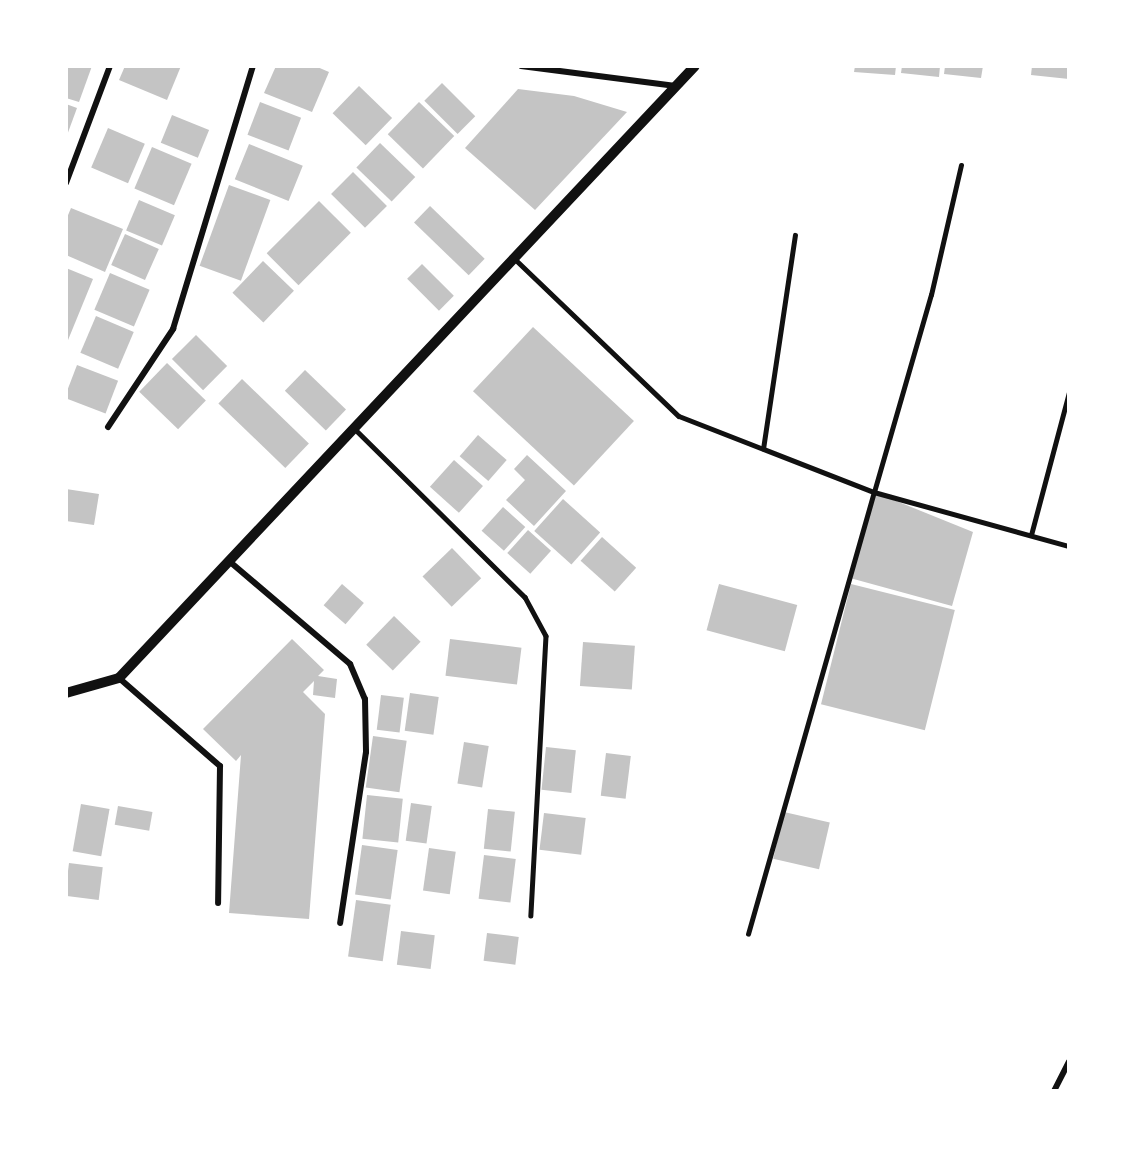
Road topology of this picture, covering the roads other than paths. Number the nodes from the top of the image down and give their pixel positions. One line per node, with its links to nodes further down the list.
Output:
1 (110, 66): 7 (street)
2 (254, 66): 11 (street)
3 (521, 66): 5 (street)
4 (695, 66): 5 (street)
5 (676, 86): 9 (street)
6 (961, 165): 14 (lane)
7 (66, 183)
8 (795, 236): 13 (lane)
9 (514, 258): 12 (street); 13 (lane)
10 (1069, 392): 15 (lane)
11 (108, 427)
12 (354, 428): 17 (street); 21 (lane)
13 (764, 449): 14 (lane)
14 (874, 492): 15 (lane); 23 (lane)
15 (1031, 535): 16 (lane)
16 (1069, 546)
17 (229, 561): 18 (street); 22 (street)
18 (119, 678): 19 (street); 20 (street)
19 (66, 693)
20 (218, 903)
21 (531, 916)
22 (340, 922)
23 (748, 934)
24 (1069, 1062): 25 (street)
25 (1054, 1091)

